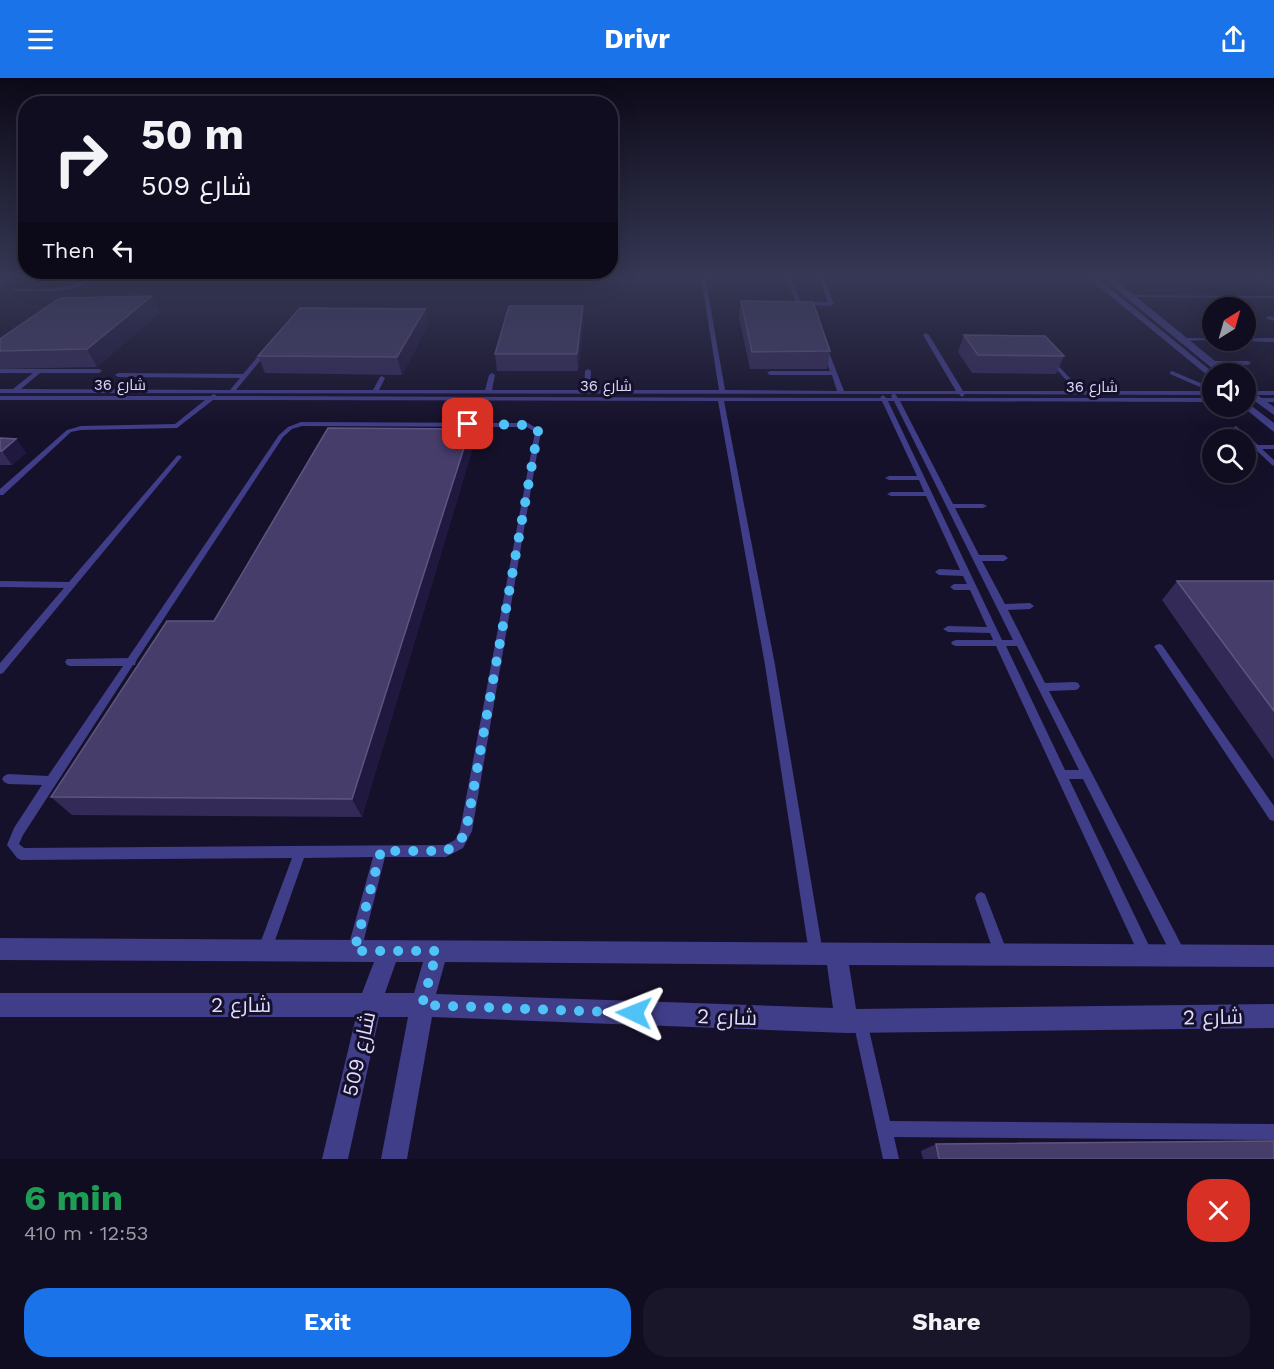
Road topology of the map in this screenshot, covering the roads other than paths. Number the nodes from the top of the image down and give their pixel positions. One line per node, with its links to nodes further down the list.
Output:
1 (711, 326): 42 (lane)
2 (1152, 326): 13 (street)
3 (1168, 326): 5 (street)
4 (926, 335): 37 (lane)
5 (1184, 340): 6 (lane); 12 (street)
6 (1202, 340)
7 (1256, 340): 8 (lane)
8 (1274, 340)
9 (273, 341): 24 (lane)
10 (822, 341): 19 (lane)
11 (1043, 352): 38 (lane)
12 (1213, 363)
13 (1202, 368)
14 (0, 371): 15 (lane)
15 (39, 371): 16 (lane); 29 (lane)
16 (99, 371)
17 (588, 371): 34 (lane)
18 (770, 373): 19 (lane)
19 (834, 373): 36 (lane)
20 (1172, 373): 27 (lane)
21 (118, 375): 23 (lane)
22 (492, 375): 33 (lane)
23 (224, 376): 24 (lane); 41 (lane)
24 (244, 376): 30 (lane)
25 (382, 378): 31 (lane)
26 (657, 381): 35 (lane)
27 (1202, 386)
28 (0, 390): 29 (lane, شارع 36)
29 (15, 391): 41 (lane, شارع 36)
30 (232, 391): 31 (lane, شارع 36); 41 (lane, شارع 36)
31 (375, 391): 33 (lane, شارع 36)
32 (1202, 391): 38 (lane, شارع 36)
33 (488, 392): 34 (lane, شارع 36)
34 (587, 392): 35 (lane, شارع 36)
35 (657, 392): 42 (lane, شارع 36)
36 (841, 392): 42 (lane, شارع 36); 43 (lane, شارع 36)
37 (961, 393): 38 (lane, شارع 36); 43 (lane, شارع 36); 47 (lane)
38 (1081, 393)
39 (1274, 393): 40 (lane)
40 (1256, 394)
41 (212, 395): 42 (lane, شارع 36); 45 (lane, شارع 36); 63 (lane)
42 (721, 396): 46 (lane, شارع 36); 104 (lane)
43 (888, 396): 46 (lane, شارع 36); 47 (lane, شارع 36); 62 (lane); 66 (lane)
44 (1256, 396): 50 (lane)
45 (0, 398)
46 (832, 400): 51 (lane)
47 (966, 400): 48 (lane, شارع 36)
48 (1202, 400)
49 (1256, 400): 52 (street)
50 (1274, 400)
51 (835, 410)
52 (1274, 412)
53 (1256, 413): 54 (street)
54 (1274, 429)
55 (1256, 447): 56 (lane); 57 (lane)
56 (1274, 447)
57 (1263, 453): 58 (lane); 60 (lane)
58 (1274, 453)
59 (179, 457): 75 (lane)
60 (1274, 464)
61 (889, 478): 62 (lane)
62 (921, 478): 65 (lane)
63 (0, 493)
64 (891, 494): 65 (lane)
65 (928, 494): 68 (lane)
66 (949, 506): 67 (lane); 69 (lane)
67 (983, 506)
68 (940, 518): 69 (lane); 73 (lane)
69 (956, 518): 70 (lane)
70 (976, 558): 71 (lane); 78 (lane)
71 (1004, 558)
72 (939, 572): 73 (lane)
73 (966, 573): 77 (lane)
74 (0, 584): 75 (lane)
75 (71, 585): 88 (lane)
76 (954, 587): 77 (lane)
77 (972, 587): 81 (lane)
78 (1001, 606): 79 (lane); 84 (lane)
79 (1030, 606)
80 (948, 629): 81 (lane)
81 (993, 630): 82 (lane)
82 (999, 642): 83 (lane); 84 (lane); 92 (lane)
83 (956, 643)
84 (1019, 643): 90 (lane)
85 (1159, 647): 95 (lane)
86 (70, 662): 87 (lane)
87 (132, 662): 94 (lane); 96 (lane)
88 (0, 670)
89 (1075, 686): 90 (lane)
90 (1042, 687): 91 (lane)
91 (1087, 774): 92 (lane); 107 (lane)
92 (1061, 775): 106 (lane)
93 (8, 778): 94 (lane)
94 (51, 781): 97 (lane)
95 (1274, 816)
96 (381, 851): 97 (lane); 101 (lane)
97 (300, 852): 100 (lane)
98 (981, 898): 105 (lane)
99 (0, 948): 100 (street)
100 (264, 950): 101 (street)
101 (354, 951): 102 (street)
102 (389, 951): 103 (street); 110 (street, شارع 509)
103 (437, 951): 104 (street); 111 (street)
104 (826, 953): 105 (street); 113 (street)
105 (1001, 954): 106 (street)
106 (1147, 955): 107 (street)
107 (1179, 955): 108 (street)
108 (1274, 956)
109 (0, 1005): 110 (street, شارع 2)
110 (370, 1005): 111 (street, شارع 2); 116 (street, شارع 509)
111 (422, 1005): 113 (street, شارع 2); 117 (street)
112 (1274, 1016): 113 (street, شارع 2)
113 (853, 1021): 114 (lane)
114 (885, 1129): 115 (lane); 118 (lane)
115 (1274, 1132)
116 (335, 1159)
117 (394, 1159)
118 (891, 1159)

